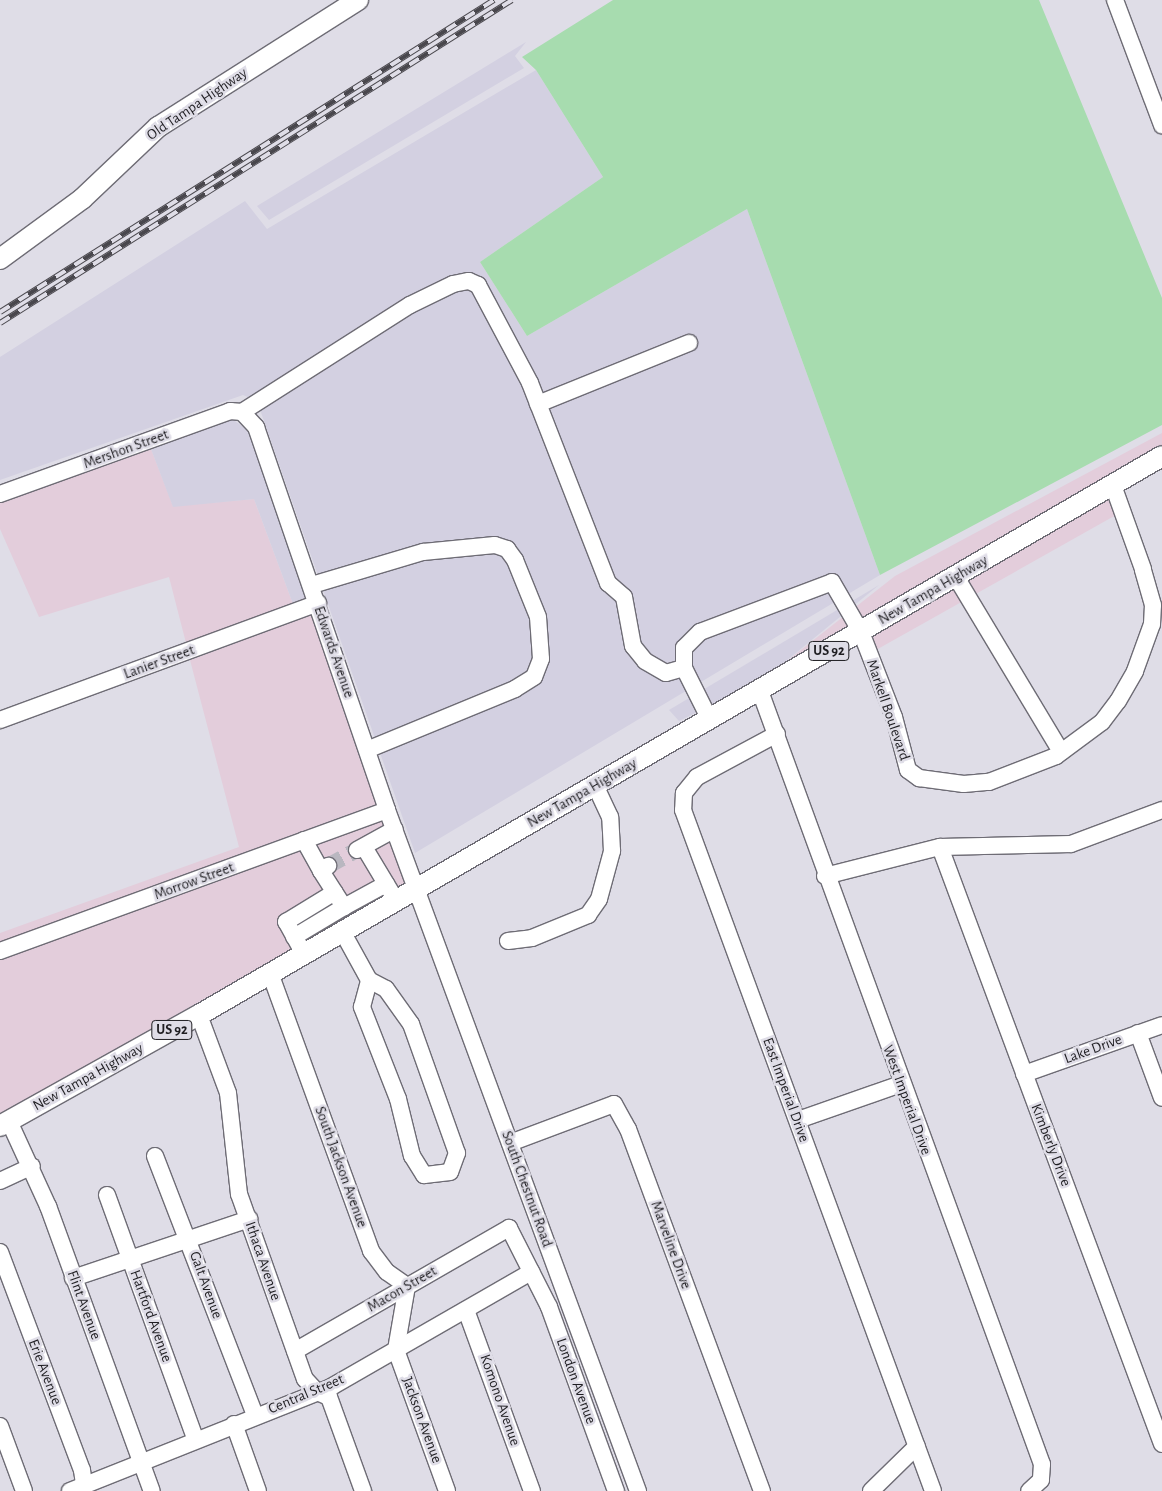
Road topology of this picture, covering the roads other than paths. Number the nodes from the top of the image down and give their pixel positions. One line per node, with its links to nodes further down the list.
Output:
1 (358, 0): 4 (main road, Old Tampa Highway)
2 (1115, 0): 3 (street)
3 (1162, 125)
4 (0, 259)
5 (690, 343): 6 (street)
6 (538, 404): 7 (street); 15 (street)
7 (246, 415): 10 (street, Mershon Street); 12 (street, Edwards Avenue)
8 (1162, 456): 9 (main road, New Tampa Highway / US 92)
9 (1113, 485): 11 (main road, New Tampa Highway / US 92); 21 (street, Markell Boulevard)
10 (0, 494)
11 (956, 576): 14 (main road, New Tampa Highway / US 92); 21 (street)
12 (312, 585): 13 (street, Edwards Avenue); 20 (street)
13 (318, 603): 17 (street, Lanier Street); 20 (street, Edwards Avenue)
14 (861, 632): 15 (street, Markell Boulevard); 16 (main road, New Tampa Highway / US 92); 21 (street, Markell Boulevard)
15 (684, 668): 18 (street)
16 (760, 691): 18 (main road, New Tampa Highway / US 92); 19 (street, West Imperial Drive)
17 (0, 720)
18 (710, 720): 22 (main road, New Tampa Highway / US 92)
19 (777, 734): 28 (street, West Imperial Drive); 45 (street, East Imperial Drive)
20 (367, 750): 23 (street, Edwards Avenue)
21 (1061, 752)
22 (595, 785): 29 (main road, New Tampa Highway / US 92); 34 (street)
23 (387, 810): 25 (street, Edwards Avenue); 26 (street, Morrow Street)
24 (1162, 810): 27 (street)
25 (395, 829): 29 (street, Edwards Avenue); 31 (street)
26 (304, 840): 30 (street); 36 (street, Morrow Street)
27 (940, 847): 28 (street); 42 (street, Kimberly Drive)
28 (825, 876): 43 (street, West Imperial Drive)
29 (418, 886): 31 (main road, New Tampa Highway / US 92); 47 (street, South Chestnut Road)
30 (335, 892): 32 (street); 35 (street)
31 (390, 892): 32 (street); 33 (main road, New Tampa Highway / US 92)
32 (344, 907): 35 (street)
33 (342, 931): 35 (main road, New Tampa Highway / US 92); 38 (street)
34 (508, 941)
35 (299, 945): 37 (main road, New Tampa Highway / US 92)
36 (0, 951)
37 (270, 973): 39 (main road, New Tampa Highway / US 92); 59 (street, South Jackson Avenue)
38 (368, 980): 38 (street)
39 (199, 1016): 46 (main road, New Tampa Highway / US 92); 52 (street, Ithaca Avenue)
40 (1162, 1025): 41 (street, Lake Drive)
41 (1138, 1034): 42 (street, Lake Drive); 44 (street)
42 (1024, 1074): 68 (street, Kimberly Drive)
43 (901, 1084): 45 (street); 83 (street, West Imperial Drive)
44 (1162, 1098)
45 (798, 1120): 69 (street, East Imperial Drive)
46 (5, 1123): 49 (street, Flint Avenue)
47 (510, 1143): 79 (street, South Chestnut Road); 80 (street, Marveline Drive)
48 (155, 1156): 54 (street, Galt Avenue)
49 (32, 1166): 50 (street); 58 (street, Flint Avenue)
50 (0, 1181)
51 (107, 1194): 56 (street, Hartford Avenue)
52 (248, 1219): 54 (street); 62 (street, Ithaca Avenue)
53 (509, 1228): 57 (street, London Avenue); 59 (street, Macon Street)
54 (189, 1241): 56 (street); 64 (street, Galt Avenue)
55 (0, 1252): 71 (street, Erie Avenue)
56 (130, 1260): 58 (street); 67 (street, Hartford Avenue)
57 (530, 1272): 60 (street, Central Street); 78 (street, London Avenue)
58 (74, 1278): 70 (street, Flint Avenue)
59 (407, 1286): 61 (street); 62 (street, Macon Street)
60 (466, 1310): 61 (street, Central Street); 77 (street, Komono Avenue)
61 (396, 1350): 63 (street, Central Street); 76 (street, Jackson Avenue)
62 (295, 1351): 63 (street, Ithaca Avenue)
63 (317, 1392): 64 (street, Central Street); 75 (street, Ithaca Avenue)
64 (255, 1416): 65 (street, Central Street)
65 (234, 1424): 67 (street, Central Street); 74 (street)
66 (0, 1426): 72 (street)
67 (196, 1438): 70 (street, Central Street)
68 (1162, 1444)
69 (917, 1446): 81 (street); 82 (street, East Imperial Drive)
70 (141, 1462): 71 (street, Central Street); 73 (street, Flint Avenue)
71 (78, 1489)
72 (24, 1491)
73 (152, 1491)
74 (258, 1491)
75 (363, 1491)
76 (448, 1491)
77 (532, 1491)
78 (616, 1491)
79 (638, 1491)
80 (762, 1491)
81 (871, 1491)
82 (932, 1491)
83 (1029, 1491)

